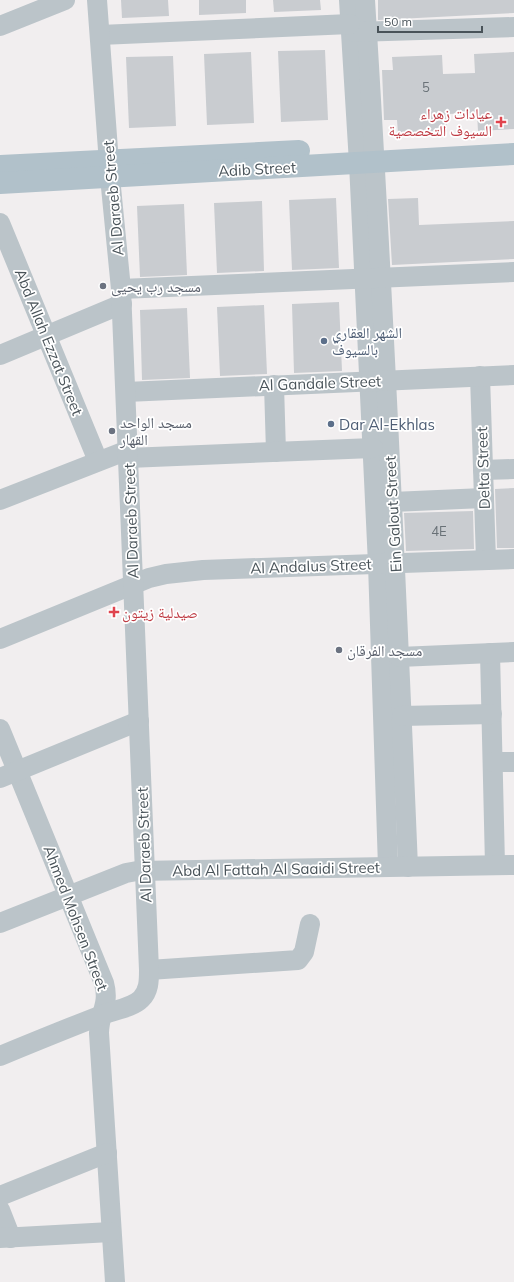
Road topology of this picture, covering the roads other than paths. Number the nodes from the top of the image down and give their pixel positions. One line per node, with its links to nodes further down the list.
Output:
1 (65, 0): 5 (street)
2 (97, 0): 8 (street, Al Daraeb Street)
3 (349, 0): 7 (street)
4 (365, 0): 7 (street)
5 (0, 26)
6 (514, 27): 7 (street)
7 (356, 29): 8 (street); 11 (street, Ein Galout Street)
8 (100, 35): 13 (street, Al Daraeb Street)
9 (514, 142): 11 (main road, Adib Street)
10 (514, 154): 11 (main road, Adib Street)
11 (366, 155): 13 (main road, Adib Street); 17 (street, Ein Galout Street)
12 (0, 166): 13 (main road, Adib Street)
13 (110, 169): 14 (main road, Adib Street); 18 (street, Al Daraeb Street)
14 (0, 184)
15 (0, 223): 19 (street, Abd Allah Ezzat Street)
16 (514, 272): 17 (street)
17 (372, 278): 18 (street); 23 (street, Ein Galout Street)
18 (122, 296): 19 (street); 25 (street, Al Daraeb Street)
19 (47, 336): 20 (street); 29 (street, Abd Allah Ezzat Street)
20 (0, 355)
21 (514, 375): 22 (street, Al Gandale Street)
22 (480, 376): 23 (street, Al Gandale Street); 31 (street, Delta Street)
23 (377, 381): 24 (street, Al Gandale Street); 26 (street, Ein Galout Street); 34 (street, Ein Galout Street)
24 (274, 385): 25 (street, Al Gandale Street); 27 (street)
25 (126, 392): 28 (street, Al Daraeb Street)
26 (373, 448): 27 (street); 37 (street, Ein Galout Street)
27 (276, 452): 28 (street)
28 (128, 454): 29 (street); 38 (street, Al Daraeb Street)
29 (98, 461): 33 (street)
30 (514, 469): 31 (street)
31 (483, 470): 32 (street, Delta Street)
32 (484, 498): 34 (street); 36 (street, Delta Street)
33 (0, 500)
34 (392, 502): 37 (street, Ein Galout Street)
35 (514, 559): 36 (street, Al Andalus Street)
36 (486, 560): 37 (street, Al Andalus Street)
37 (387, 563): 38 (street, Al Andalus Street); 42 (street, Ein Galout Street); 51 (street, Ein Galout Street)
38 (133, 585): 39 (street, Al Andalus Street); 45 (street, Al Daraeb Street)
39 (0, 639)
40 (514, 652): 41 (street)
41 (490, 653): 42 (street); 43 (street)
42 (399, 657): 44 (street, Ein Galout Street)
43 (492, 714): 44 (street); 47 (street)
44 (402, 716): 52 (street, Ein Galout Street)
45 (139, 721): 49 (street); 53 (street, Al Daraeb Street)
46 (0, 729): 49 (street, Ahmed Mohsen Street)
47 (493, 762): 48 (street); 50 (street)
48 (514, 762)
49 (9, 775): 54 (street, Ahmed Mohsen Street)
50 (504, 865): 52 (street, Abd Al Fattah Al Saaidi Street)
51 (388, 867): 52 (street, Abd Al Fattah Al Saaidi Street); 53 (street, Abd Al Fattah Al Saaidi Street)
52 (408, 867)
53 (145, 870): 54 (street, Abd Al Fattah Al Saaidi Street); 57 (street, Al Daraeb Street)
54 (68, 896): 55 (street, Abd Al Fattah Al Saaidi Street); 58 (street, Ahmed Mohsen Street)
55 (0, 923)
56 (310, 924): 57 (street)
57 (149, 970): 58 (street, Al Daraeb Street)
58 (103, 1014): 59 (street, Al Daraeb Street); 60 (street, Ahmed Mohsen Street)
59 (0, 1056)
60 (107, 1153): 61 (street); 63 (street, Ahmed Mohsen Street)
61 (0, 1196)
62 (0, 1210): 64 (street)
63 (112, 1232): 64 (street); 65 (street, Ahmed Mohsen Street)
64 (6, 1238)
65 (115, 1282)

